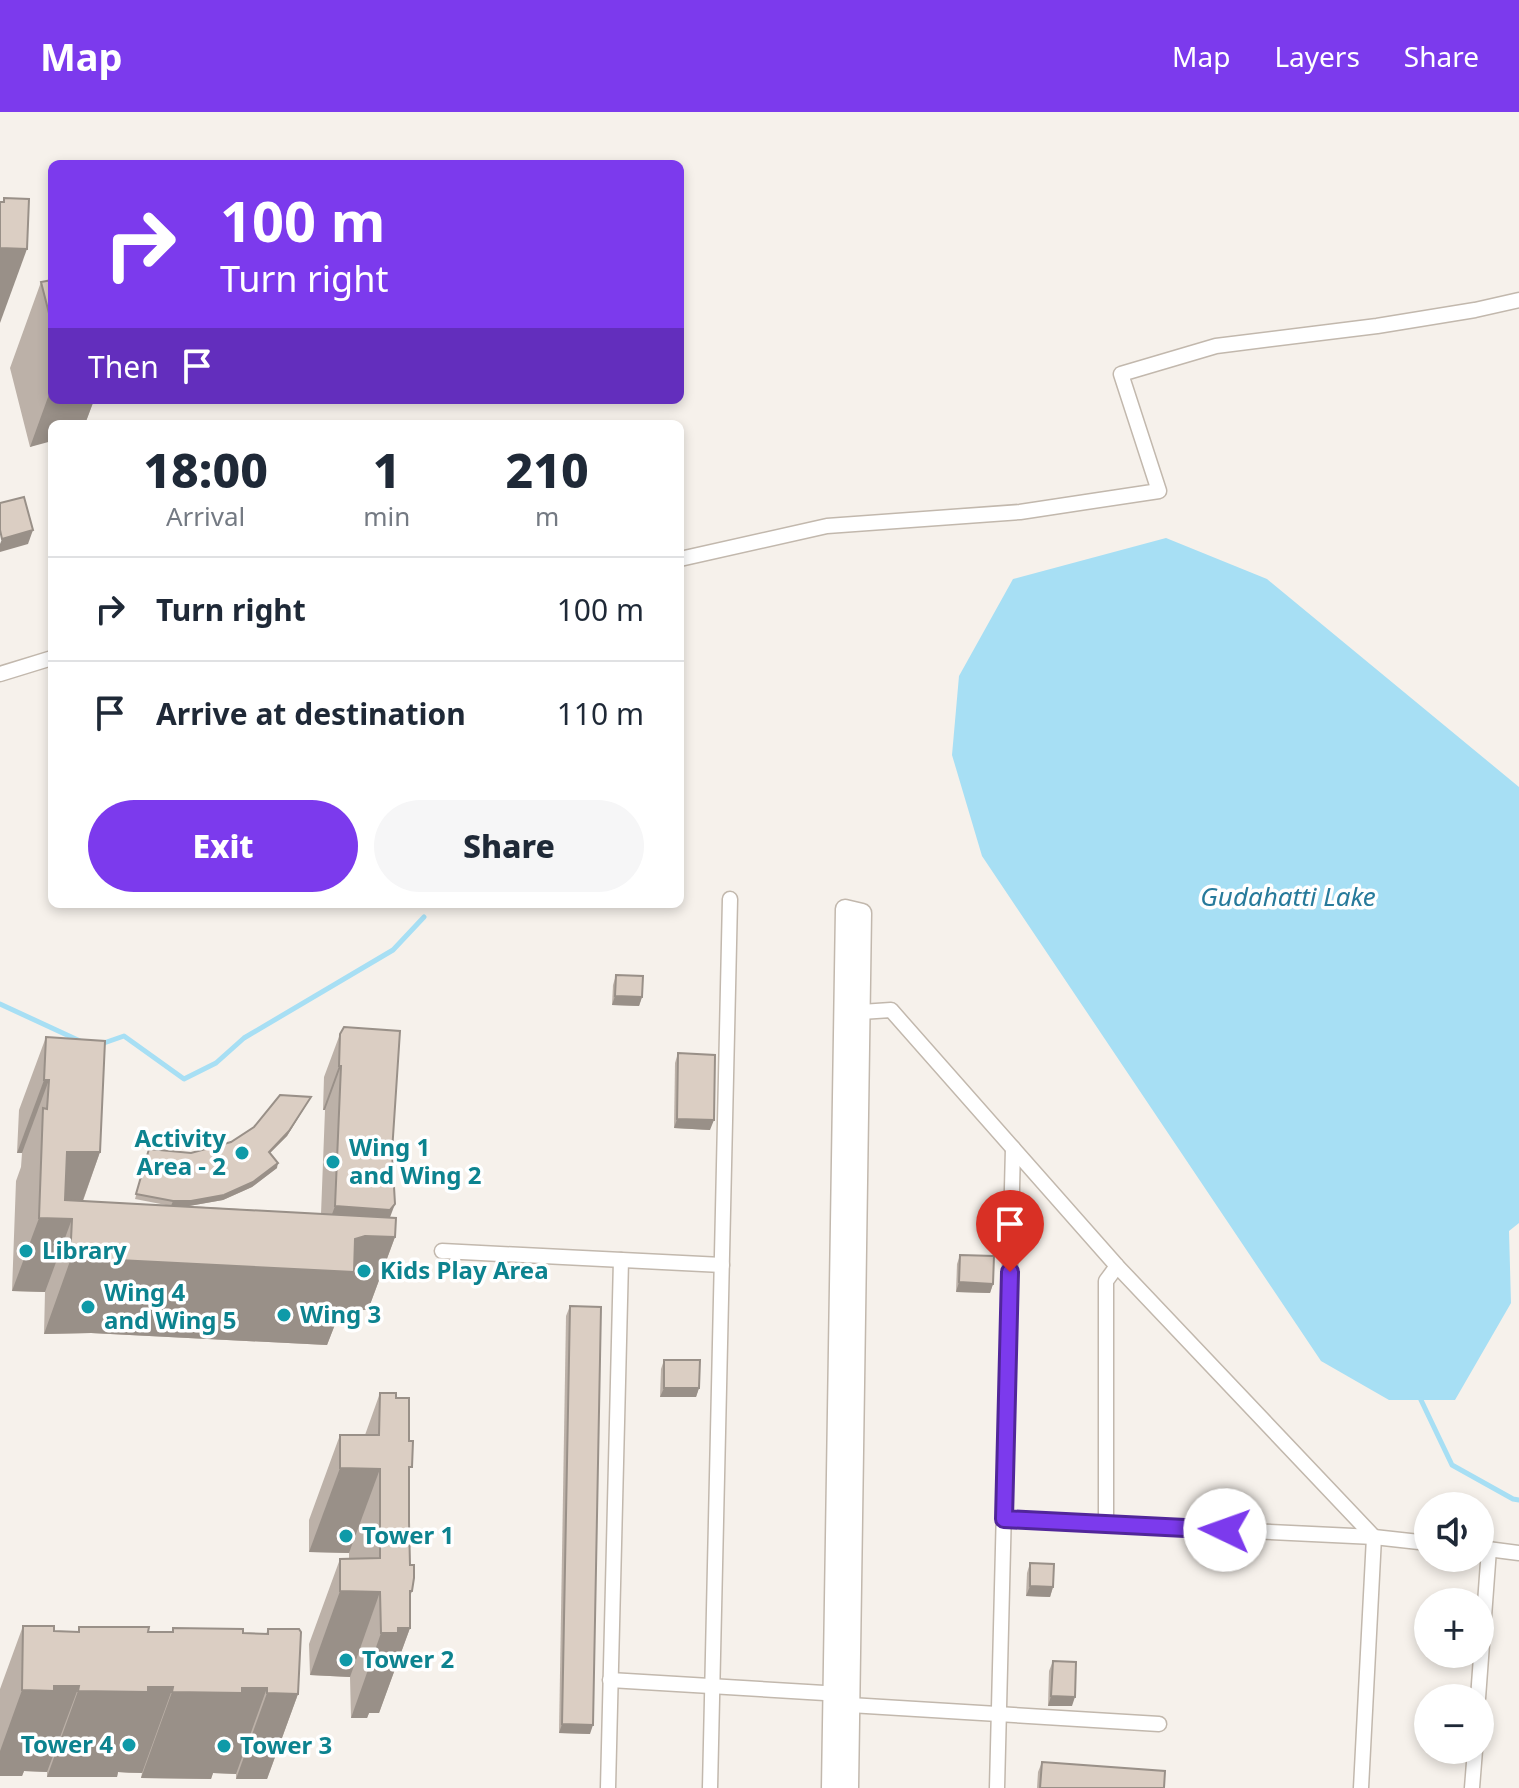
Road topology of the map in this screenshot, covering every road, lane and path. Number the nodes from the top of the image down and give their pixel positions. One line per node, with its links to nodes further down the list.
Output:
1 (1519, 300): 2 (street)
2 (684, 558)
3 (48, 659): 4 (street)
4 (0, 674)
5 (730, 899): 10 (street)
6 (861, 1012): 7 (street); 22 (street); 22 (street)
7 (1013, 1148): 11 (street); 12 (street)
8 (442, 1251): 9 (street)
9 (621, 1260): 10 (street); 19 (street)
10 (722, 1265): 21 (street)
11 (1117, 1266): 13 (street); 14 (street)
12 (1004, 1519): 13 (street); 23 (street)
13 (1106, 1524): 14 (street)
14 (1374, 1537): 15 (street); 31 (street)
15 (1414, 1541)
16 (1494, 1550): 17 (street)
17 (1519, 1553)
18 (1483, 1572): 20 (street)
19 (610, 1680): 21 (street); 26 (street)
20 (1479, 1684)
21 (712, 1686): 22 (street); 27 (street)
22 (844, 1698): 23 (street); 28 (street); 29 (street)
23 (999, 1714): 24 (street); 30 (street)
24 (1159, 1724)
25 (1474, 1764): 32 (street)
26 (608, 1788)
27 (710, 1788)
28 (831, 1788)
29 (849, 1788)
30 (997, 1788)
31 (1361, 1788)
32 (1472, 1788)

